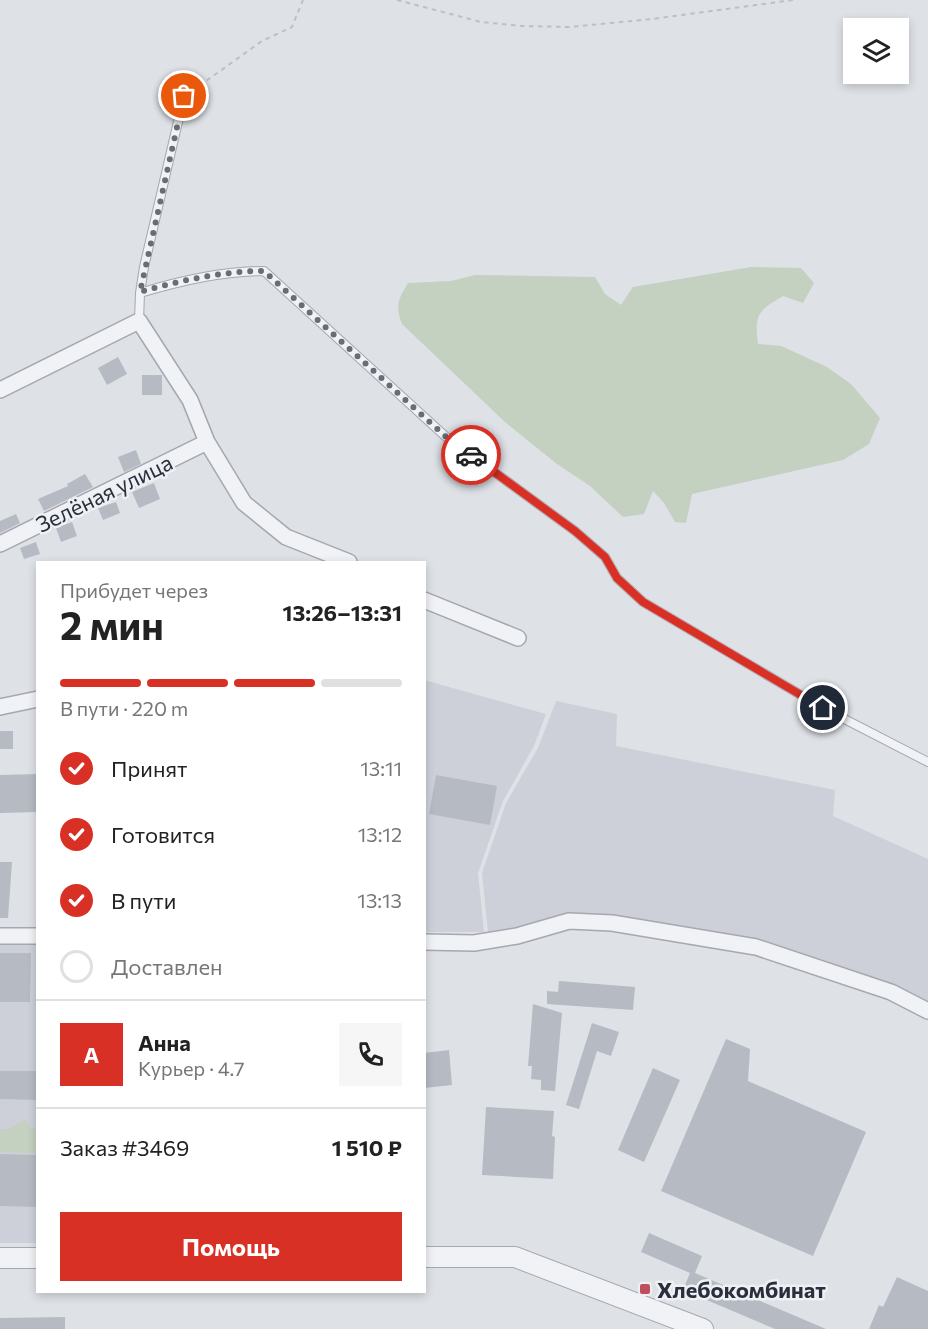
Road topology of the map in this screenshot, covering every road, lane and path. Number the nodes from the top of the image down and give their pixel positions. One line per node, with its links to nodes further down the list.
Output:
1 (303, 0): 4 (path)
2 (397, 0): 3 (path)
3 (793, 0)
4 (184, 96): 5 (lane)
5 (140, 292): 6 (lane); 15 (lane)
6 (139, 321): 7 (street); 8 (street)
7 (0, 390)
8 (207, 442): 9 (street, Зелёная улица); 10 (street)
9 (0, 544)
10 (346, 561)
11 (426, 601): 12 (street)
12 (518, 638)
13 (36, 699): 14 (street)
14 (0, 706)
15 (928, 762)
16 (0, 936): 17 (street)
17 (36, 936)
18 (426, 942): 19 (street)
19 (928, 1011)
20 (426, 1257): 23 (street)
21 (0, 1258): 22 (street)
22 (36, 1258)
23 (703, 1329)

